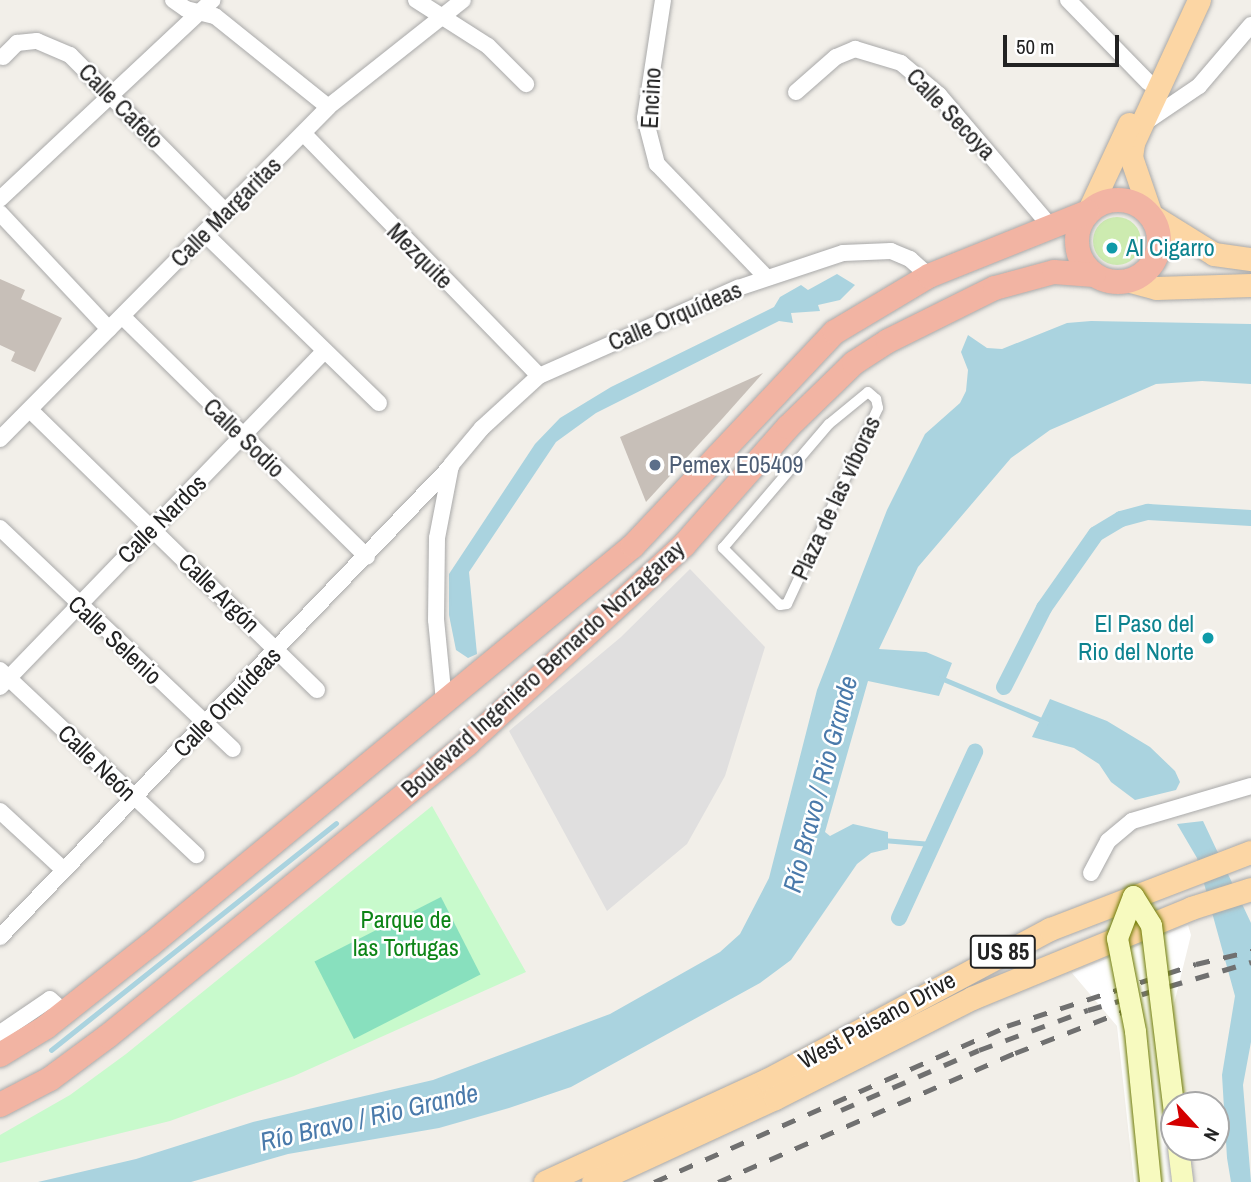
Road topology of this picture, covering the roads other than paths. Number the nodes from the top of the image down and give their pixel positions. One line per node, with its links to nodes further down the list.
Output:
1 (173, 0): 8 (street)
2 (416, 0): 9 (street)
3 (463, 0): 9 (street, Calle Margaritas)
4 (663, 0): 29 (street, Encino)
5 (1068, 0): 12 (street)
6 (1185, 0): 12 (main road)
7 (1199, 0): 17 (main road)
8 (207, 6): 15 (street); 16 (street)
9 (443, 18): 13 (street); 16 (street, Calle Margaritas)
10 (1251, 25): 17 (street)
11 (3, 57): 15 (street, Calle Cafeto)
12 (1148, 82): 17 (main road)
13 (526, 83)
14 (796, 92): 24 (street, Calle Secoya)
15 (110, 96): 19 (street); 20 (street, Calle Cafeto)
16 (328, 107): 18 (street, Calle Margaritas)
17 (1136, 124): 21 (main road); 23 (main road)
18 (304, 134): 20 (street, Calle Margaritas); 35 (street, Mezquite)
19 (0, 199)
20 (226, 212): 25 (street, Calle Margaritas)
21 (1088, 212): 23 (highway); 24 (highway, Boulevard Ingeniero Bernardo Norzagaray); 27 (highway)
22 (0, 213): 33 (street)
23 (1151, 215): 26 (main road); 30 (highway)
24 (1051, 227): 28 (highway, Boulevard Ingeniero Bernardo Norzagaray)
25 (204, 233): 32 (street, Calle Margaritas); 34 (street)
26 (1251, 259)
27 (1094, 275): 30 (highway); 42 (highway, Boulevard Ingeniero Bernardo Norzagaray)
28 (929, 276): 29 (street, Calle Orquídeas); 40 (highway, Boulevard Ingeniero Bernardo Norzagaray)
29 (766, 277): 35 (street, Calle Orquídeas)
30 (1130, 281): 31 (main road)
31 (1251, 285)
32 (122, 317): 33 (street, Calle Margaritas); 38 (street, Calle Sodio)
33 (109, 329): 37 (street, Calle Margaritas)
34 (323, 352): 36 (street); 38 (street, Calle Nardos)
35 (539, 376): 41 (street, Calle Orquídeas)
36 (379, 403)
37 (30, 410): 39 (street, Calle Margaritas); 44 (street, Calle Argón)
38 (242, 438): 44 (street, Calle Nardos); 45 (street, Calle Sodio)
39 (0, 439)
40 (711, 463): 42 (highway); 51 (highway, Boulevard Ingeniero Bernardo Norzagaray)
41 (452, 466): 45 (street, Calle Orquídeas); 51 (street, Calle Orquídeas)
42 (735, 487): 71 (highway, Boulevard Ingeniero Bernardo Norzagaray)
43 (0, 528): 46 (street, Calle Selenio)
44 (153, 529): 46 (street, Calle Nardos); 48 (street, Calle Argón)
45 (367, 557): 48 (street, Calle Orquídeas)
46 (77, 604): 49 (street, Calle Nardos); 52 (street, Calle Selenio)
47 (782, 606): 47 (street, Plaza de las víboras)
48 (278, 650): 50 (street, Calle Argón); 52 (street, Calle Orquídeas)
49 (3, 678): 55 (street, Calle Neón)
50 (317, 690)
51 (444, 701): 66 (highway, Boulevard Ingeniero Bernardo Norzagaray)
52 (204, 723): 53 (street, Calle Selenio); 55 (street, Calle Orquídeas)
53 (233, 749)
54 (1251, 786): 60 (street)
55 (134, 799): 58 (street, Calle Neón); 59 (street, Calle Orquídeas)
56 (0, 811): 59 (street)
57 (1251, 852): 62 (main road, West Paisano Drive / US 85)
58 (196, 855)
59 (64, 870): 64 (street, Calle Orquídeas)
60 (1091, 873)
61 (1251, 888): 63 (main road, West Paisano Drive / US 85)
62 (1133, 896): 63 (main road, bridge); 65 (main road, bridge); 69 (main road, West Paisano Drive / US 85)
63 (1151, 925): 65 (main road, West Paisano Drive / US 85); 70 (main road, bridge)
64 (0, 937)
65 (1117, 938): 69 (main road, West Paisano Drive / US 85); 75 (main road, bridge)
66 (57, 1006): 67 (street); 68 (highway, Boulevard Ingeniero Bernardo Norzagaray)
67 (0, 1033)
68 (0, 1055)
69 (771, 1089): 73 (main road, West Paisano Drive / US 85); 74 (main road, West Paisano Drive / US 85)
70 (1171, 1091)
71 (0, 1105)
72 (1180, 1161): 76 (main road)
73 (545, 1182)
74 (593, 1182)
75 (1150, 1182)
76 (1182, 1182)

